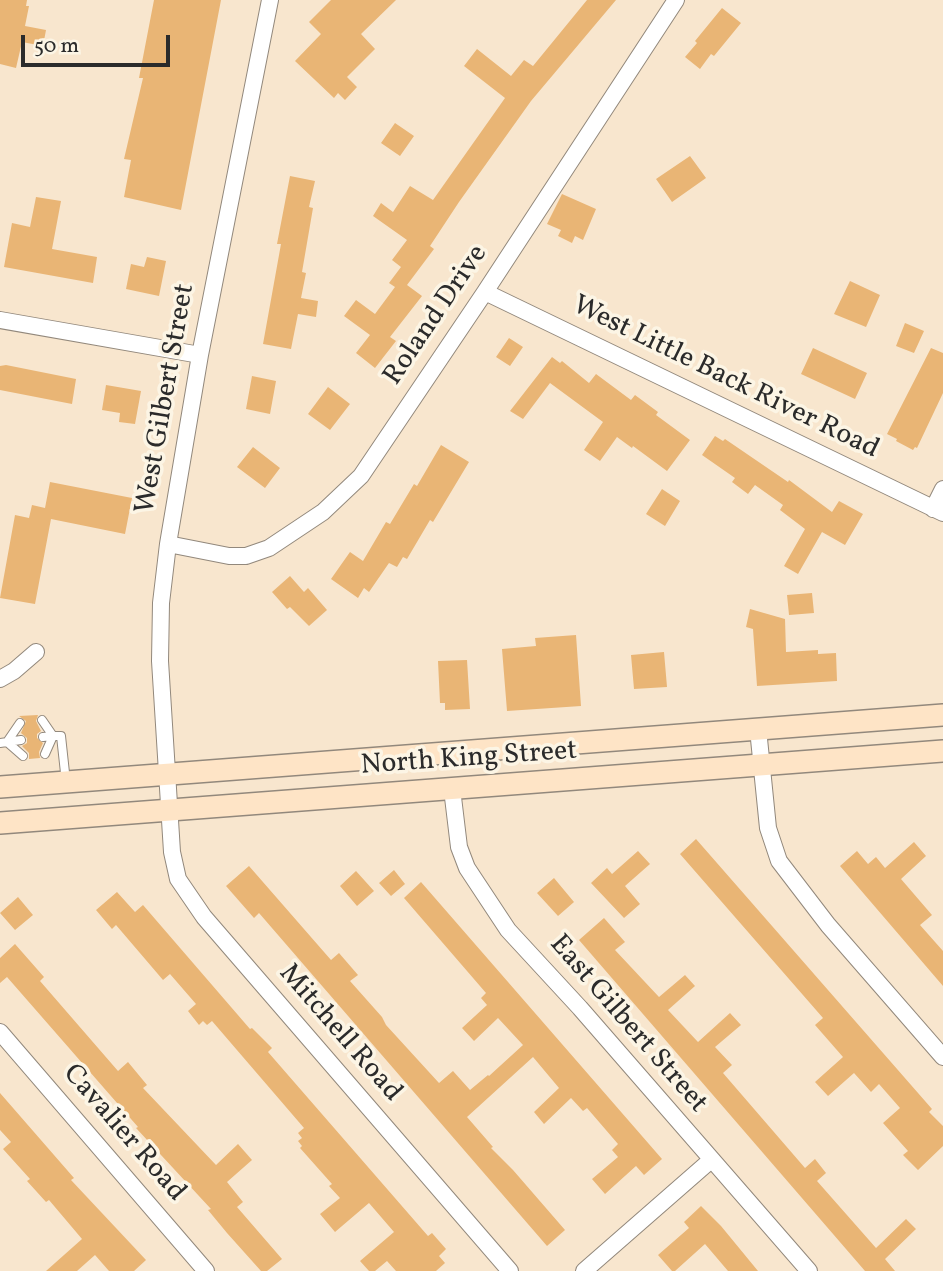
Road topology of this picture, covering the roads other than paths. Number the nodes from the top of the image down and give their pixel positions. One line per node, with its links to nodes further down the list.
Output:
1 (270, 0): 5 (street, West Gilbert Street)
2 (676, 0): 3 (street, Roland Drive)
3 (485, 292): 7 (street, West Little Back River Road); 8 (street, Roland Drive)
4 (0, 320): 5 (street)
5 (200, 355): 8 (street, West Gilbert Street)
6 (943, 489): 7 (street)
7 (938, 511)
8 (168, 544): 23 (street, West Gilbert Street)
9 (36, 652): 10 (street)
10 (0, 678)
11 (943, 715): 14 (main road, North King Street)
12 (42, 720): 15 (lane)
13 (20, 723): 18 (lane)
14 (758, 729): 22 (street); 23 (main road, North King Street)
15 (53, 736): 16 (lane); 20 (lane); 24 (lane)
16 (43, 737)
17 (21, 740): 18 (lane)
18 (4, 742): 21 (lane)
19 (943, 751): 22 (main road, North King Street)
20 (45, 754)
21 (23, 755)
22 (761, 765): 26 (main road, North King Street); 30 (street)
23 (166, 774): 24 (main road, North King Street); 27 (street, West Gilbert Street)
24 (66, 782): 25 (main road, North King Street)
25 (0, 787)
26 (452, 789): 27 (main road, North King Street); 31 (street, East Gilbert Street)
27 (169, 812): 28 (main road, North King Street); 33 (street, Mitchell Road)
28 (0, 823)
29 (0, 1032): 32 (street, Cavalier Road)
30 (943, 1057)
31 (711, 1160): 34 (street); 35 (street, East Gilbert Street)
32 (206, 1271)
33 (510, 1271)
34 (584, 1271)
35 (809, 1271)

